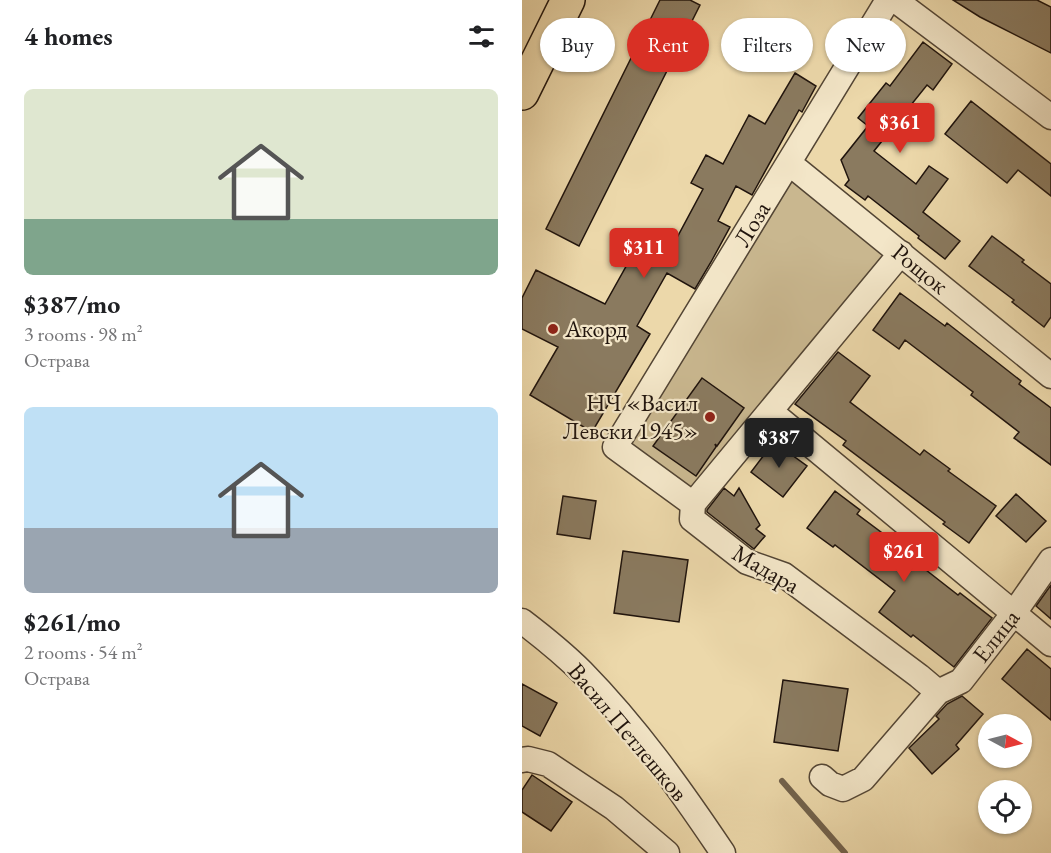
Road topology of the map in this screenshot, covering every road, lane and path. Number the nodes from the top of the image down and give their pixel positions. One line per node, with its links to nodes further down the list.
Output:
1 (568, 0): 4 (highway)
2 (888, 0): 6 (street, Лоза)
3 (895, 0): 5 (street)
4 (522, 93)
5 (1051, 117)
6 (789, 163): 7 (street, Рощок); 10 (street, Лоза)
7 (901, 253): 8 (street, Рощок); 9 (street)
8 (1051, 376)
9 (771, 412): 11 (street); 13 (street)
10 (615, 447): 11 (street, Мадара)
11 (693, 504): 16 (street, Мадара)
12 (1051, 560): 13 (street, Елица)
13 (1014, 613): 15 (street); 16 (street, Елица)
14 (522, 621): 20 (street, Васил Петлешков)
15 (1051, 644)
16 (938, 692): 18 (street)
17 (522, 760): 19 (street)
18 (822, 777)
19 (667, 853)
20 (723, 853)

